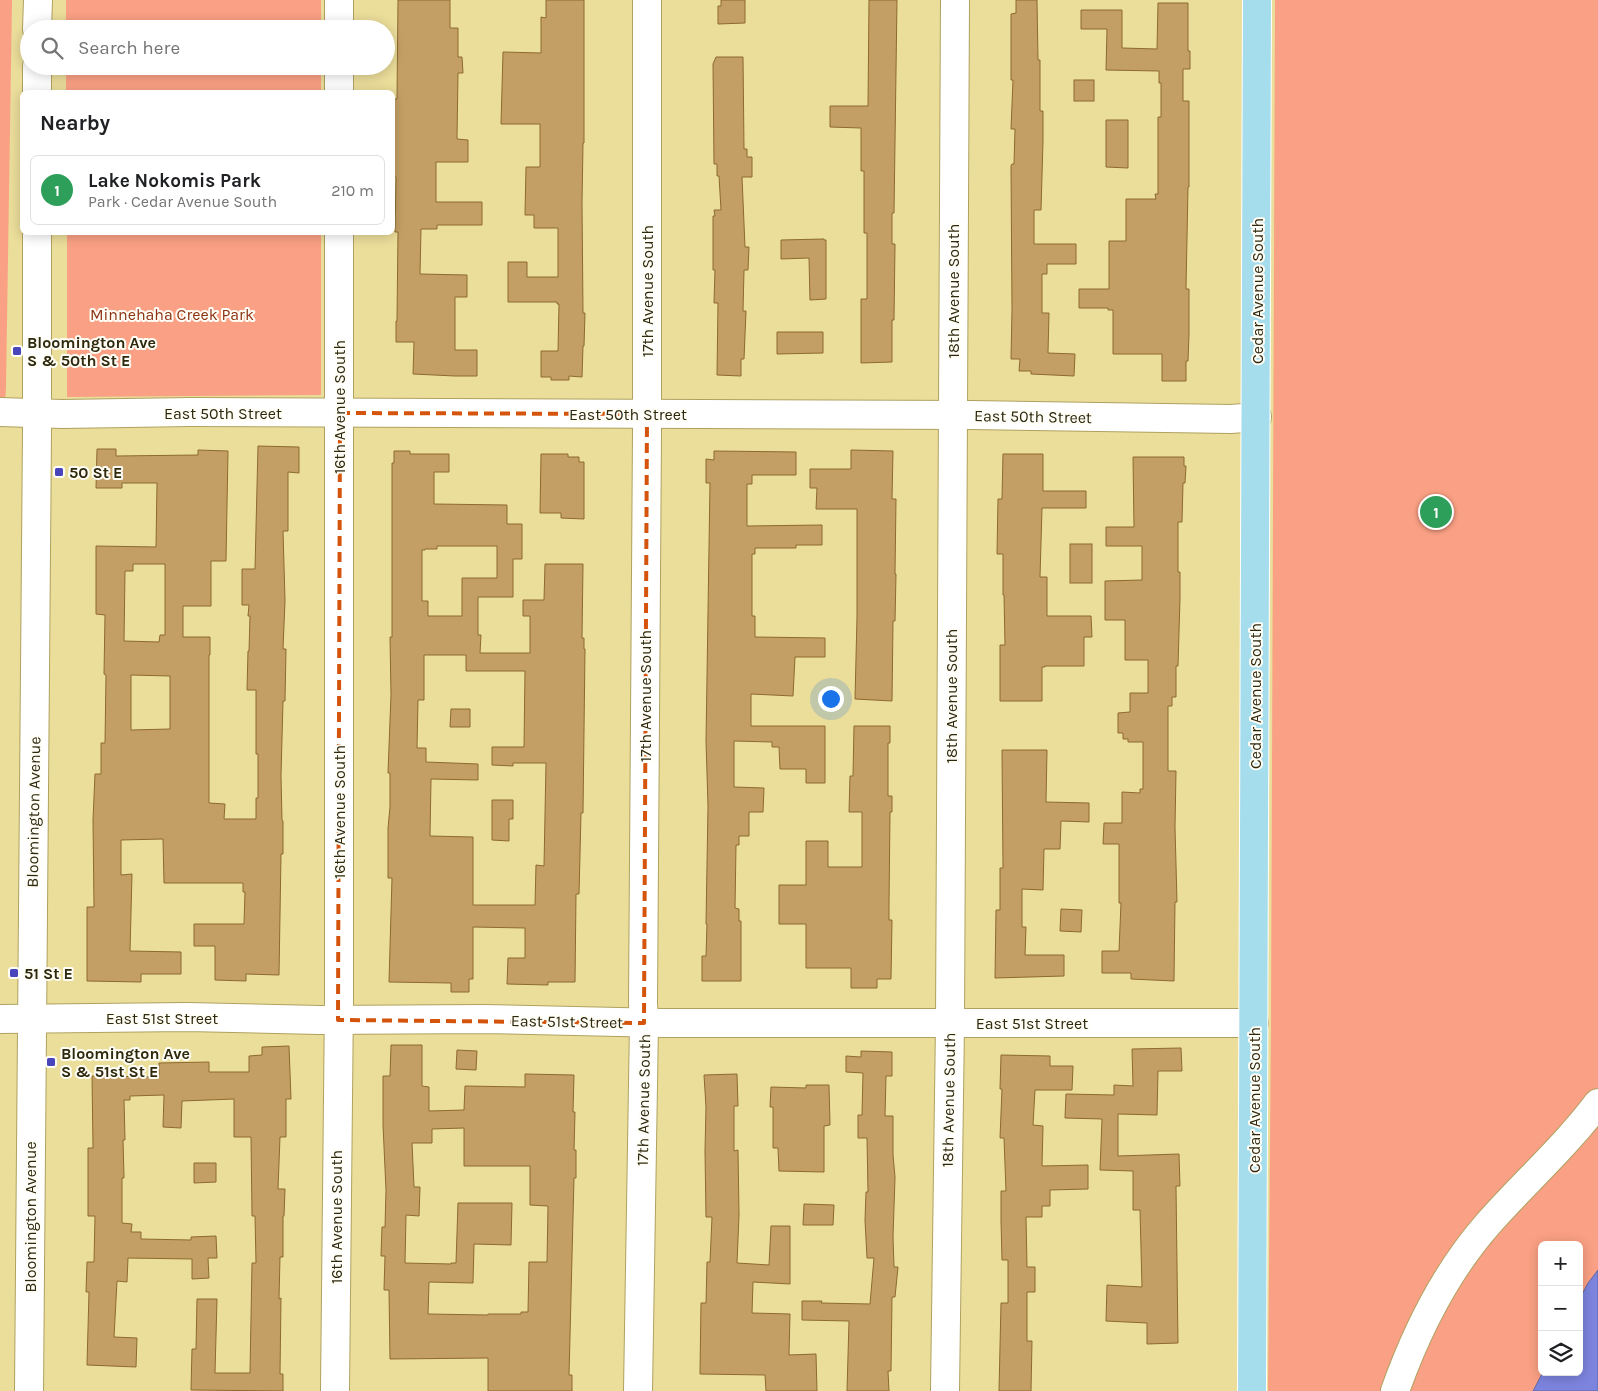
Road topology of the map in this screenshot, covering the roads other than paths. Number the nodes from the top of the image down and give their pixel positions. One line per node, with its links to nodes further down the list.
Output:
1 (38, 0): 6 (street)
2 (339, 0): 7 (street)
3 (646, 0): 17 (street, 17th Avenue South)
4 (955, 0): 18 (street, 18th Avenue South)
5 (1257, 0): 19 (main road, Cedar Avenue South)
6 (38, 20)
7 (339, 20)
8 (37, 75): 10 (street)
9 (339, 75): 11 (street)
10 (37, 90)
11 (339, 90)
12 (37, 235): 15 (street, Bloomington Avenue)
13 (339, 235): 16 (street, 16th Avenue South)
14 (0, 412): 15 (street, East 50th Street)
15 (36, 413): 16 (street, East 50th Street); 21 (street, Bloomington Avenue)
16 (340, 413): 17 (street, East 50th Street); 22 (street, 16th Avenue South)
17 (647, 414): 18 (street, East 50th Street); 23 (street, 17th Avenue South)
18 (952, 415): 19 (street, East 50th Street); 24 (street, 18th Avenue South)
19 (1256, 418): 25 (main road, Cedar Avenue South)
20 (0, 1018): 21 (street, East 51st Street)
21 (31, 1018): 22 (street, East 51st Street); 27 (street, Bloomington Avenue)
22 (338, 1020): 23 (street, East 51st Street); 28 (street, 16th Avenue South)
23 (644, 1023): 24 (street, East 51st Street); 29 (street, 17th Avenue South)
24 (950, 1023): 25 (street, East 51st Street); 30 (street, 18th Avenue South)
25 (1254, 1023): 31 (main road, Cedar Avenue South)
26 (1598, 1103): 32 (street)
27 (29, 1391)
28 (335, 1391)
29 (638, 1391)
30 (945, 1391)
31 (1252, 1391)
32 (1395, 1391)

